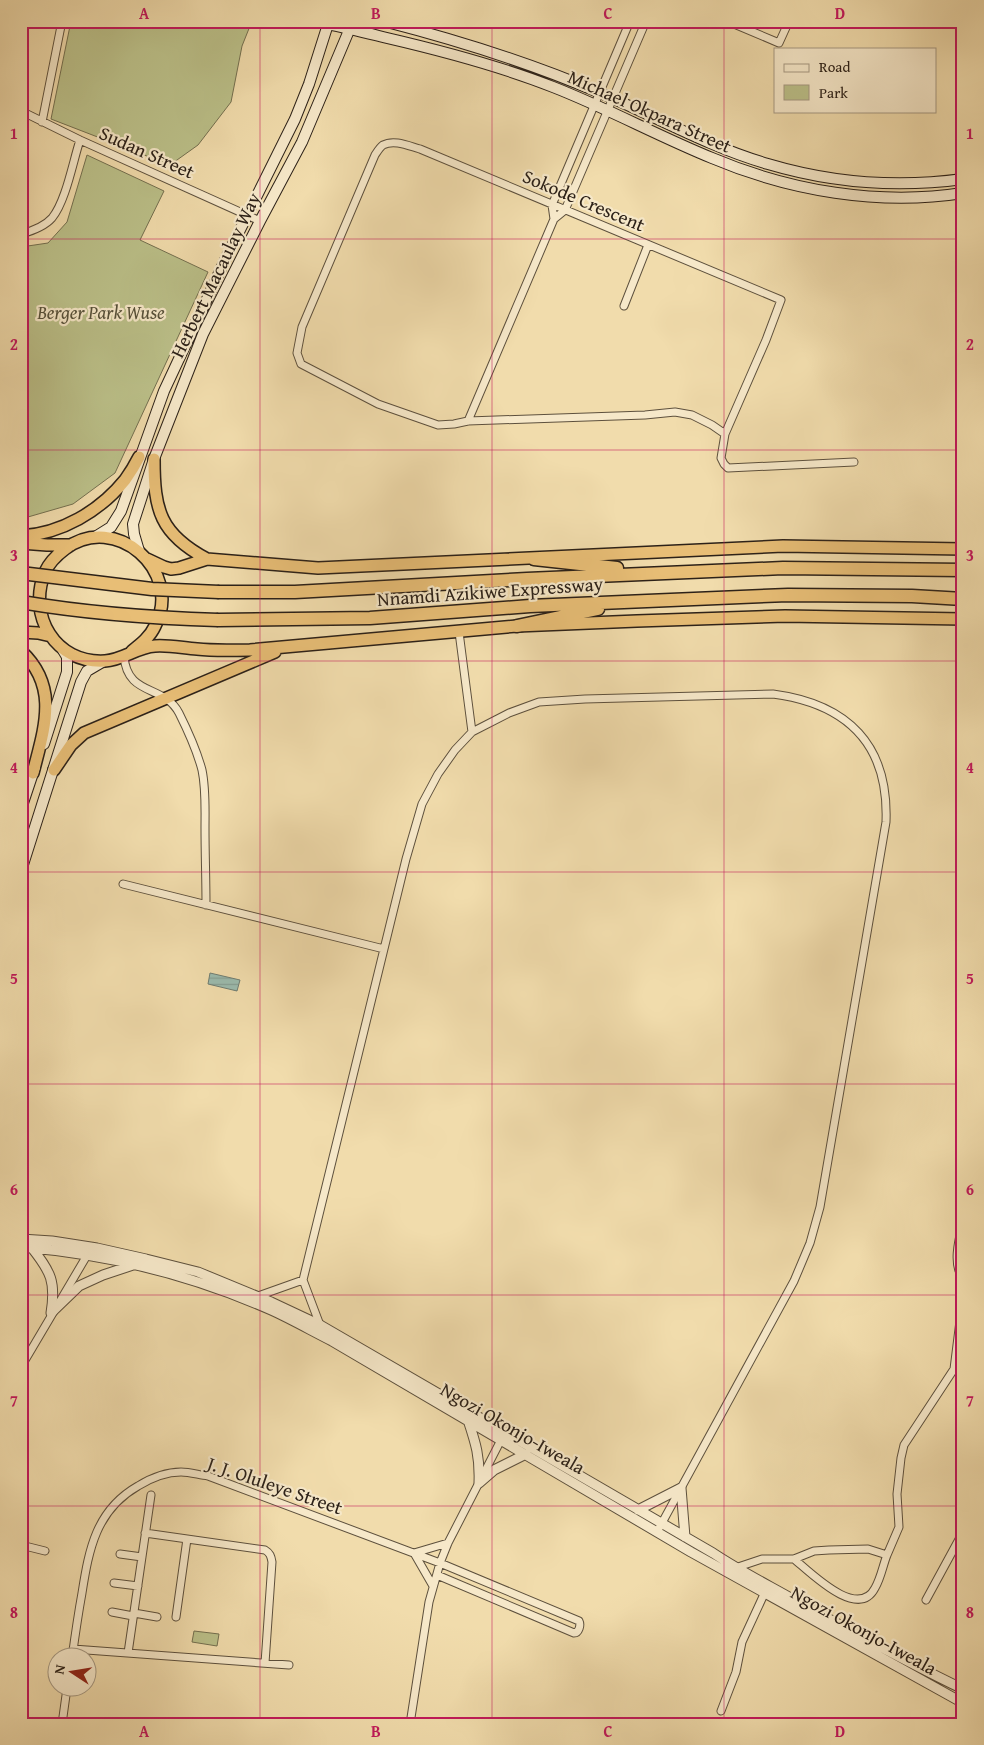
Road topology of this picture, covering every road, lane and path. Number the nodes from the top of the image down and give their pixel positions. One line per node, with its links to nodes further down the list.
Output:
1 (62, 21): 14 (street)
2 (383, 21): 9 (main road, Michael Okpara Street)
3 (630, 21): 9 (street)
4 (646, 21): 10 (street)
5 (728, 21): 6 (street)
6 (789, 21)
7 (329, 22): 8 (main road, Michael Okpara Street); 20 (main road, Herbert Macaulay Way)
8 (352, 25): 11 (main road, Michael Okpara Street); 22 (main road, Herbert Macaulay Way)
9 (600, 93): 10 (main road, Michael Okpara Street); 11 (street)
10 (614, 99): 13 (street); 16 (main road, Michael Okpara Street)
11 (595, 105): 13 (main road, Michael Okpara Street); 18 (street)
12 (21, 111): 14 (street, Sudan Street)
13 (608, 111): 17 (main road, Michael Okpara Street); 19 (street)
14 (42, 122): 15 (street, Sudan Street)
15 (80, 140): 20 (street, Sudan Street); 23 (street)
16 (963, 178)
17 (963, 193)
18 (552, 204): 19 (street, Sokode Crescent); 21 (street); 28 (street, Sokode Crescent)
19 (565, 210): 21 (street); 24 (street, Sokode Crescent)
20 (247, 215): 22 (street, Sudan Street); 30 (main road, Herbert Macaulay Way)
21 (554, 219): 28 (street)
22 (260, 221): 31 (main road, Herbert Macaulay Way)
23 (21, 234)
24 (648, 244): 26 (street); 29 (street, Sokode Crescent)
25 (963, 304): 27 (street)
26 (624, 306)
27 (963, 322)
28 (468, 421): 29 (street)
29 (725, 434): 32 (street)
30 (140, 457): 33 (highway); 34 (main road, Herbert Macaulay Way)
31 (154, 458): 38 (main road, Herbert Macaulay Way); 39 (highway)
32 (854, 462)
33 (21, 536)
34 (96, 537): 36 (highway); 38 (highway)
35 (21, 543): 36 (highway)
36 (70, 545): 51 (highway)
37 (963, 549): 40 (highway, Nnamdi Azikiwe Expressway)
38 (143, 555): 39 (highway, Nnamdi Azikiwe Expressway); 55 (highway)
39 (207, 559): 40 (highway, Nnamdi Azikiwe Expressway)
40 (534, 559): 43 (highway)
41 (963, 570): 43 (highway, Nnamdi Azikiwe Expressway)
42 (21, 573): 43 (highway, Nnamdi Azikiwe Expressway, bridge)
43 (655, 573)
44 (963, 598): 46 (highway, Nnamdi Azikiwe Expressway)
45 (21, 602): 46 (highway, Nnamdi Azikiwe Expressway, bridge)
46 (630, 602): 48 (highway)
47 (963, 619): 48 (highway, Nnamdi Azikiwe Expressway)
48 (517, 626): 50 (highway, Nnamdi Azikiwe Expressway)
49 (21, 632): 51 (highway)
50 (459, 632): 52 (highway, Nnamdi Azikiwe Expressway); 58 (street)
51 (51, 636): 53 (highway)
52 (300, 646): 55 (highway, Nnamdi Azikiwe Expressway); 57 (highway)
53 (62, 647): 56 (highway); 60 (main road)
54 (21, 651): 60 (highway)
55 (128, 654): 56 (highway); 57 (street)
56 (104, 661): 59 (main road)
57 (166, 697): 59 (highway); 68 (street)
58 (472, 732): 69 (street); 88 (street)
59 (54, 770): 66 (main road)
60 (33, 773): 64 (main road)
61 (963, 793): 62 (street)
62 (963, 801)
63 (963, 806): 65 (street)
64 (21, 809)
65 (963, 820)
66 (21, 871)
67 (123, 884): 68 (street)
68 (206, 905): 69 (street)
69 (384, 949): 78 (street)
70 (963, 1222): 77 (street)
71 (21, 1239): 73 (street, Ngozi Okonjo-Iweala)
72 (21, 1247): 74 (street, Ngozi Okonjo-Iweala)
73 (92, 1247): 75 (street); 79 (street, Ngozi Okonjo-Iweala)
74 (32, 1248): 75 (street, Ngozi Okonjo-Iweala); 81 (street)
75 (87, 1256): 76 (street, Ngozi Okonjo-Iweala); 81 (street)
76 (134, 1265): 81 (street); 84 (street, Ngozi Okonjo-Iweala)
77 (963, 1279)
78 (303, 1280): 79 (street); 82 (street)
79 (258, 1296): 82 (street, Ngozi Okonjo-Iweala)
80 (963, 1297): 101 (street)
81 (51, 1314): 83 (street)
82 (320, 1325): 85 (street, Ngozi Okonjo-Iweala)
83 (21, 1367)
84 (468, 1420): 85 (street, Ngozi Okonjo-Iweala); 87 (street)
85 (504, 1436): 86 (street, Ngozi Okonjo-Iweala); 87 (street); 90 (street, Ngozi Okonjo-Iweala)
86 (526, 1454): 87 (street); 91 (street, Ngozi Okonjo-Iweala)
87 (479, 1483): 96 (street)
88 (681, 1488): 90 (street); 91 (street); 94 (street)
89 (151, 1495): 93 (street)
90 (638, 1510): 91 (street, Ngozi Okonjo-Iweala)
91 (660, 1528): 94 (street, Ngozi Okonjo-Iweala); 110 (street, Ngozi Okonjo-Iweala)
92 (963, 1532): 111 (street)
93 (146, 1533): 95 (street); 102 (street)
94 (685, 1537): 105 (street, Ngozi Okonjo-Iweala)
95 (187, 1539): 115 (street); 119 (street)
96 (448, 1543): 99 (street); 104 (street)
97 (21, 1545): 98 (street)
98 (45, 1551)
99 (414, 1553): 104 (street, J. J. Oluleye Street); 109 (street); 116 (street, J. J. Oluleye Street)
100 (120, 1554): 102 (street)
101 (887, 1555): 103 (street); 103 (street)
102 (142, 1557): 108 (street)
103 (794, 1560): 105 (street)
104 (440, 1563): 106 (street); 106 (street, J. J. Oluleye Street)
105 (736, 1568): 110 (street, Ngozi Okonjo-Iweala)
106 (437, 1575): 109 (street)
107 (114, 1583): 108 (street)
108 (138, 1586): 113 (street)
109 (433, 1586): 126 (street)
110 (767, 1590): 121 (street, Ngozi Okonjo-Iweala); 123 (street, Ngozi Okonjo-Iweala); 124 (street)
111 (926, 1600)
112 (112, 1612): 113 (street)
113 (134, 1614): 114 (street); 118 (street)
114 (157, 1617)
115 (176, 1617)
116 (73, 1648)
117 (98, 1651): 118 (street)
118 (128, 1653): 119 (street)
119 (265, 1663): 120 (street)
120 (288, 1665)
121 (963, 1689)
122 (66, 1698): 125 (street)
123 (963, 1703)
124 (721, 1711)
125 (62, 1724)
126 (410, 1724)

